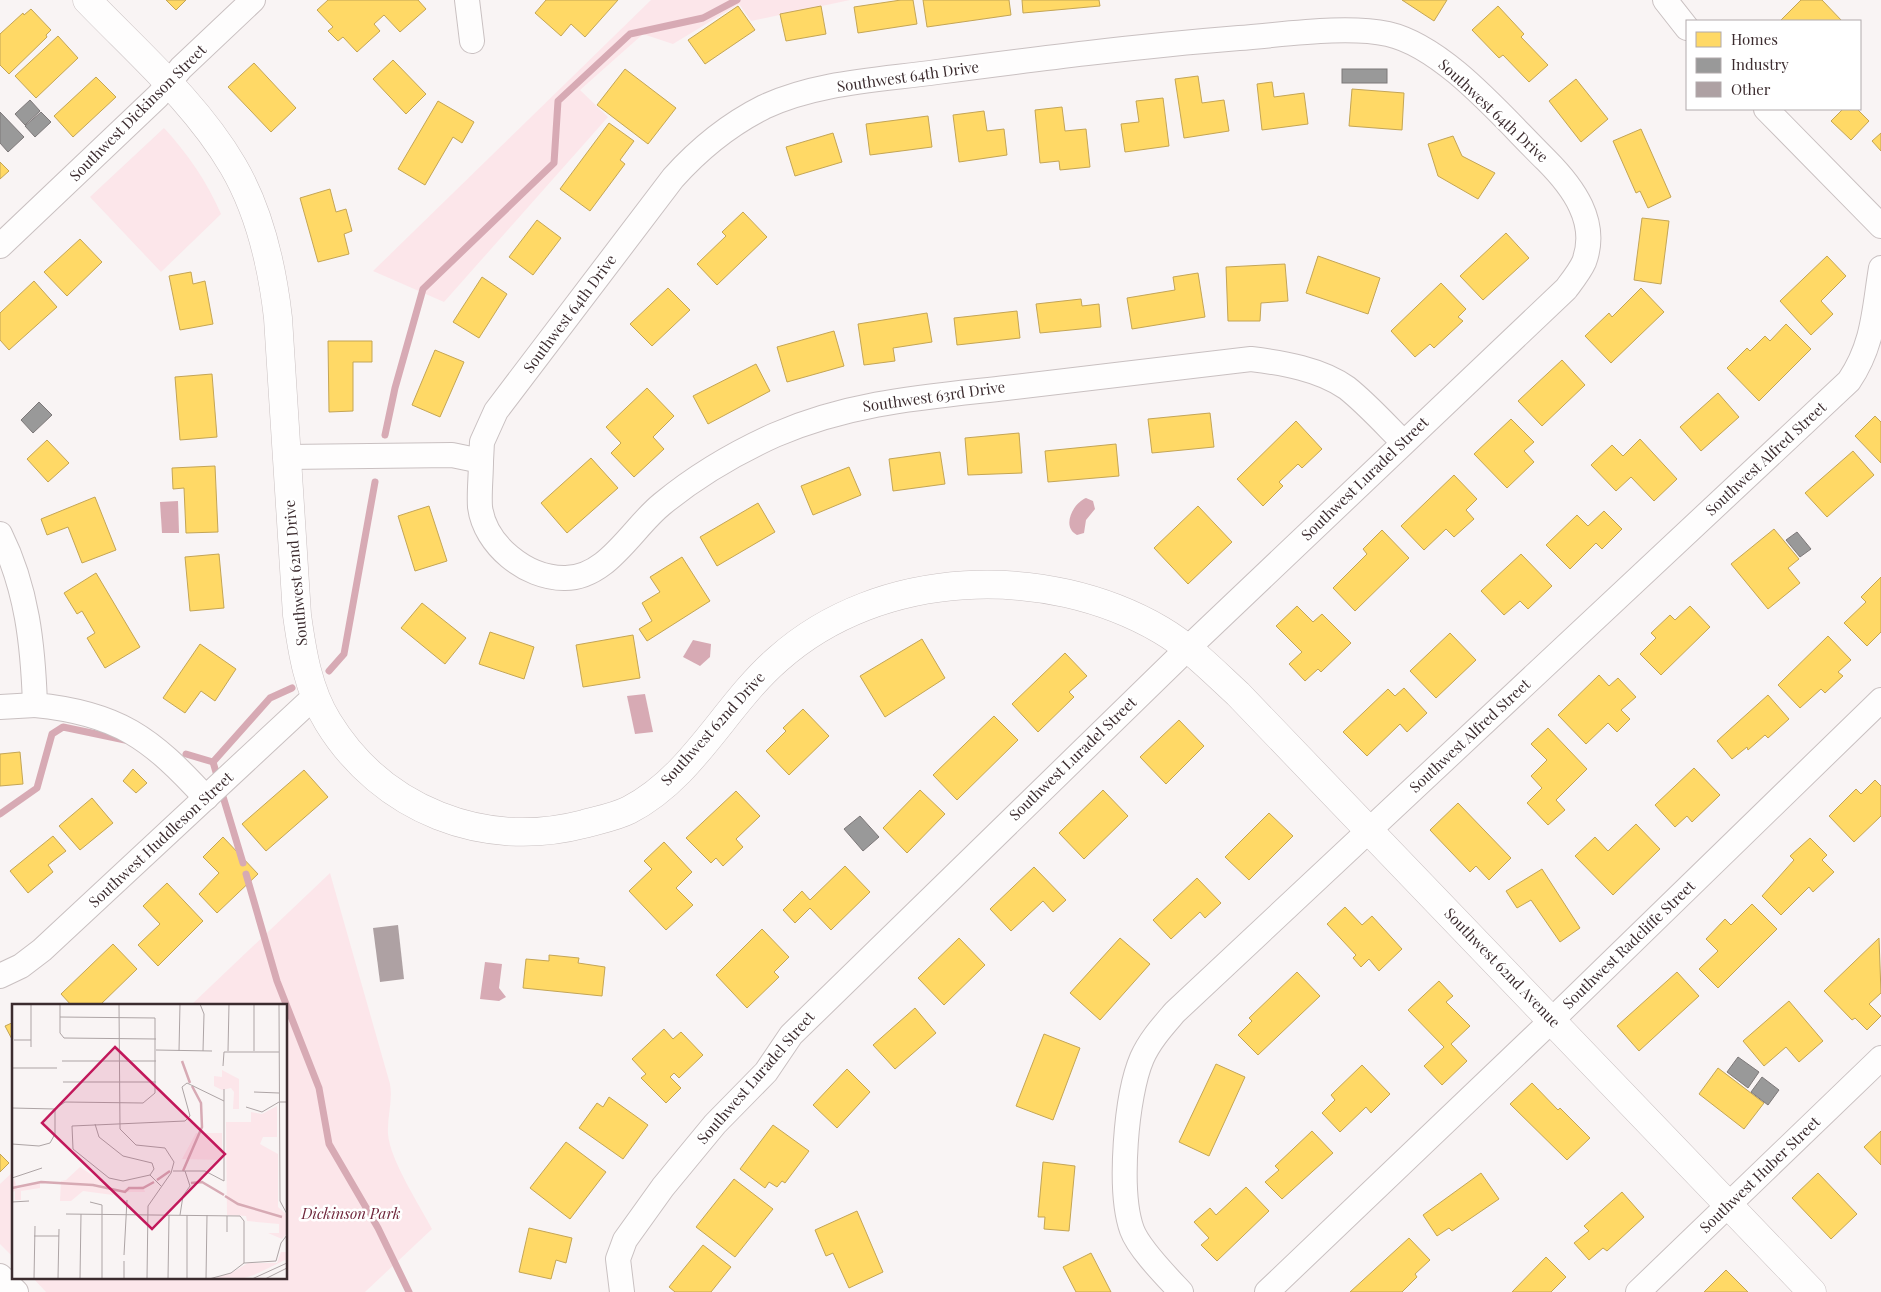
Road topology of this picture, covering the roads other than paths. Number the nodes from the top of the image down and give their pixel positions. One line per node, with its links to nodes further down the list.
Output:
1 (87, 0): 7 (street, Southwest 62nd Drive)
2 (253, 0): 7 (street, Southwest Dickinson Street)
3 (467, 0): 6 (street)
4 (1665, 0): 5 (street)
5 (1686, 27)
6 (472, 41)
7 (168, 84): 10 (street, Southwest Dickinson Street); 14 (street, Southwest 62nd Drive)
8 (1767, 110): 9 (street)
9 (1881, 226)
10 (0, 246)
11 (1584, 264): 13 (street, Southwest Luradel Street); 15 (street, Southwest 64th Drive)
12 (1881, 268): 23 (street, Southwest Alfred Street)
13 (1403, 442): 15 (street, Southwest 63rd Drive); 17 (street, Southwest Luradel Street)
14 (287, 457): 15 (street); 18 (street, Southwest 62nd Drive)
15 (481, 461)
16 (0, 534): 20 (street)
17 (1187, 649): 18 (street, Southwest 62nd Drive); 23 (street, Southwest 62nd Avenue); 30 (street, Southwest Luradel Street)
18 (315, 696): 22 (street, Southwest Huddleson Street)
19 (1881, 700): 25 (street, Southwest Radcliffe Street)
20 (35, 705): 21 (street); 22 (street)
21 (0, 707)
22 (206, 798): 24 (street, Southwest Huddleson Street)
23 (1369, 831): 25 (street, Southwest 62nd Avenue); 31 (street, Southwest Alfred Street)
24 (0, 976)
25 (1552, 1020): 27 (street, Southwest 62nd Avenue); 32 (street, Southwest Radcliffe Street)
26 (1881, 1058): 27 (street, Southwest Huber Street)
27 (1729, 1205): 33 (street, Southwest Huber Street); 34 (street, Southwest 62nd Avenue)
28 (0, 1276): 29 (street)
29 (16, 1292)
30 (622, 1292)
31 (1181, 1292)
32 (1267, 1292)
33 (1638, 1292)
34 (1812, 1292)

